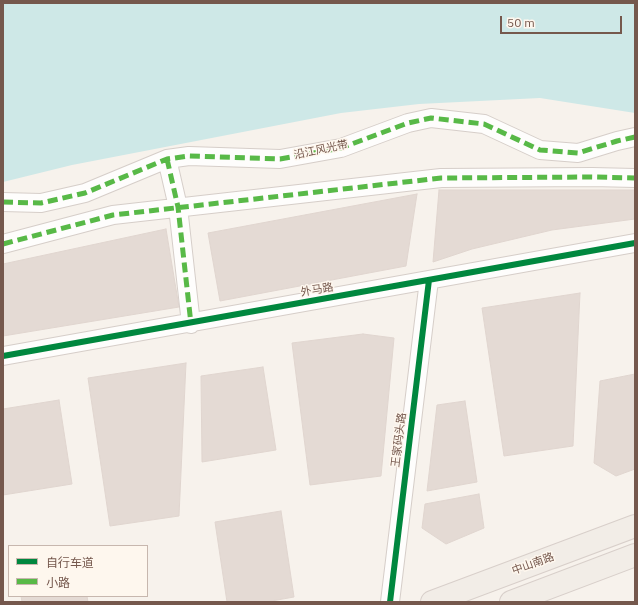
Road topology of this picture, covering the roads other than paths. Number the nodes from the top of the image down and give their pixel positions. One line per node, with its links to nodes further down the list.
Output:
1 (635, 137): 2 (street, 沿江风光带)
2 (166, 159): 4 (street, 沿江风光带); 5 (street)
3 (635, 178): 5 (street)
4 (3, 202)
5 (178, 207): 7 (street); 9 (street)
6 (635, 243): 8 (street, 外马路)
7 (3, 244)
8 (429, 280): 9 (street, 外马路); 13 (street, 王家码头路)
9 (191, 324): 10 (street, 外马路)
10 (3, 356)
11 (635, 526): 14 (main road, 中山南路)
12 (635, 555): 15 (main road)
13 (390, 602)
14 (432, 602)
15 (511, 602)

